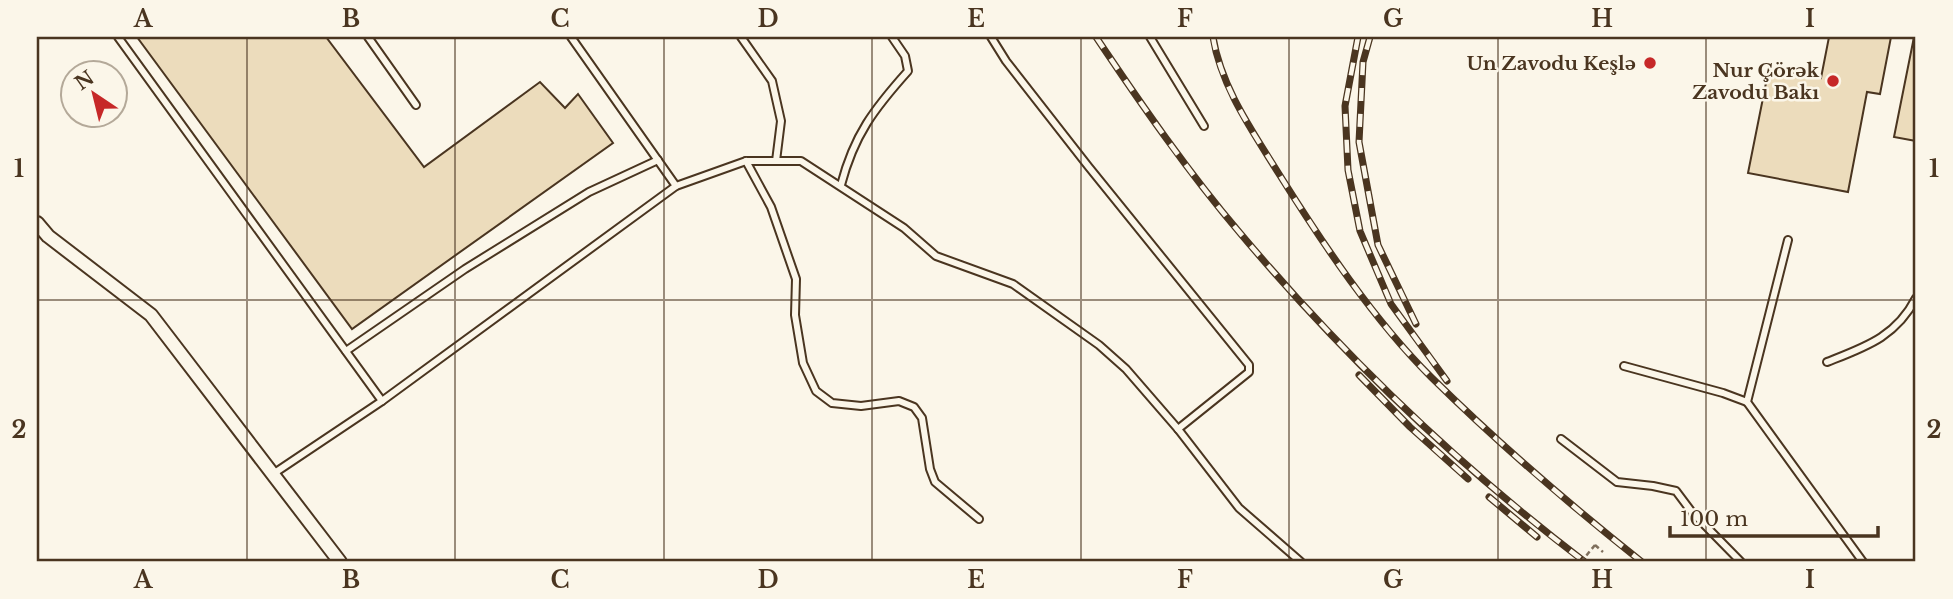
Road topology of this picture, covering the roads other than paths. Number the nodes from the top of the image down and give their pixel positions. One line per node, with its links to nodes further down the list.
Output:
1 (118, 37): 18 (lane)
2 (368, 37): 8 (lane)
3 (570, 37): 10 (lane)
4 (741, 37): 11 (lane)
5 (892, 37): 13 (lane)
6 (991, 37): 23 (lane)
7 (1150, 37): 9 (lane)
8 (416, 105)
9 (1204, 126)
10 (658, 160): 14 (lane); 18 (lane)
11 (776, 161): 12 (lane); 13 (lane)
12 (746, 162): 14 (lane); 26 (lane)
13 (841, 185): 23 (lane)
14 (676, 186): 21 (lane)
15 (37, 223): 25 (street)
16 (1788, 240): 22 (lane)
17 (1916, 298): 19 (lane)
18 (346, 351): 21 (lane)
19 (1827, 362)
20 (1624, 366): 22 (lane)
21 (382, 401): 25 (lane)
22 (1746, 402): 30 (lane)
23 (1178, 429): 28 (lane)
24 (1561, 439): 29 (lane)
25 (273, 474): 27 (street)
26 (979, 519)
27 (340, 562)
28 (1301, 562)
29 (1741, 562)
30 (1863, 562)

